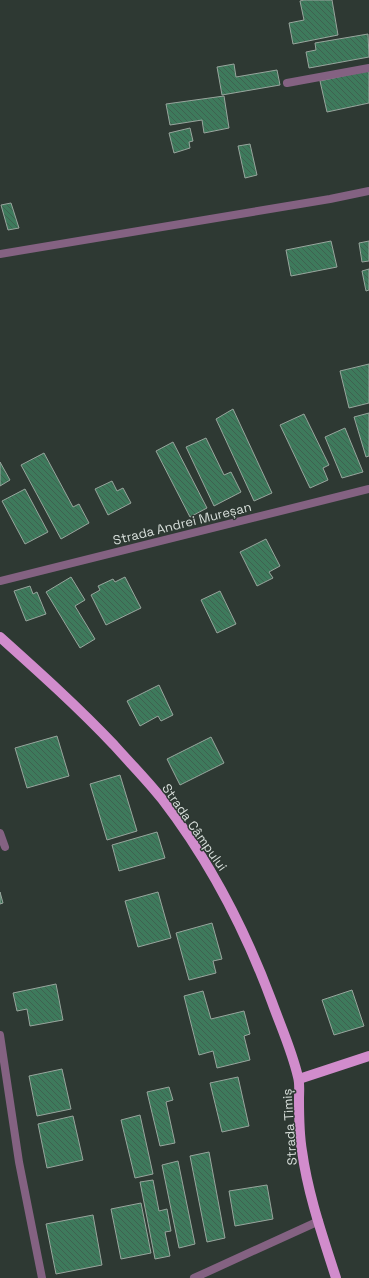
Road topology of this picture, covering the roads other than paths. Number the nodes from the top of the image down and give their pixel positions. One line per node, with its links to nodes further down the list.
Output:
1 (369, 68): 2 (street)
2 (287, 83)
3 (369, 191): 4 (street)
4 (0, 254)
5 (369, 489): 6 (street, Strada Andrei Mureșan)
6 (0, 581)
7 (0, 637): 12 (main road, Strada Câmpului)
8 (0, 833): 9 (street)
9 (5, 847)
10 (0, 1035): 14 (street)
11 (369, 1056): 12 (main road, Strada Timiș)
12 (299, 1079): 13 (main road, Strada Timiș)
13 (319, 1221): 15 (street); 16 (main road, Strada Timiș)
14 (42, 1278)
15 (194, 1278)
16 (336, 1278)

